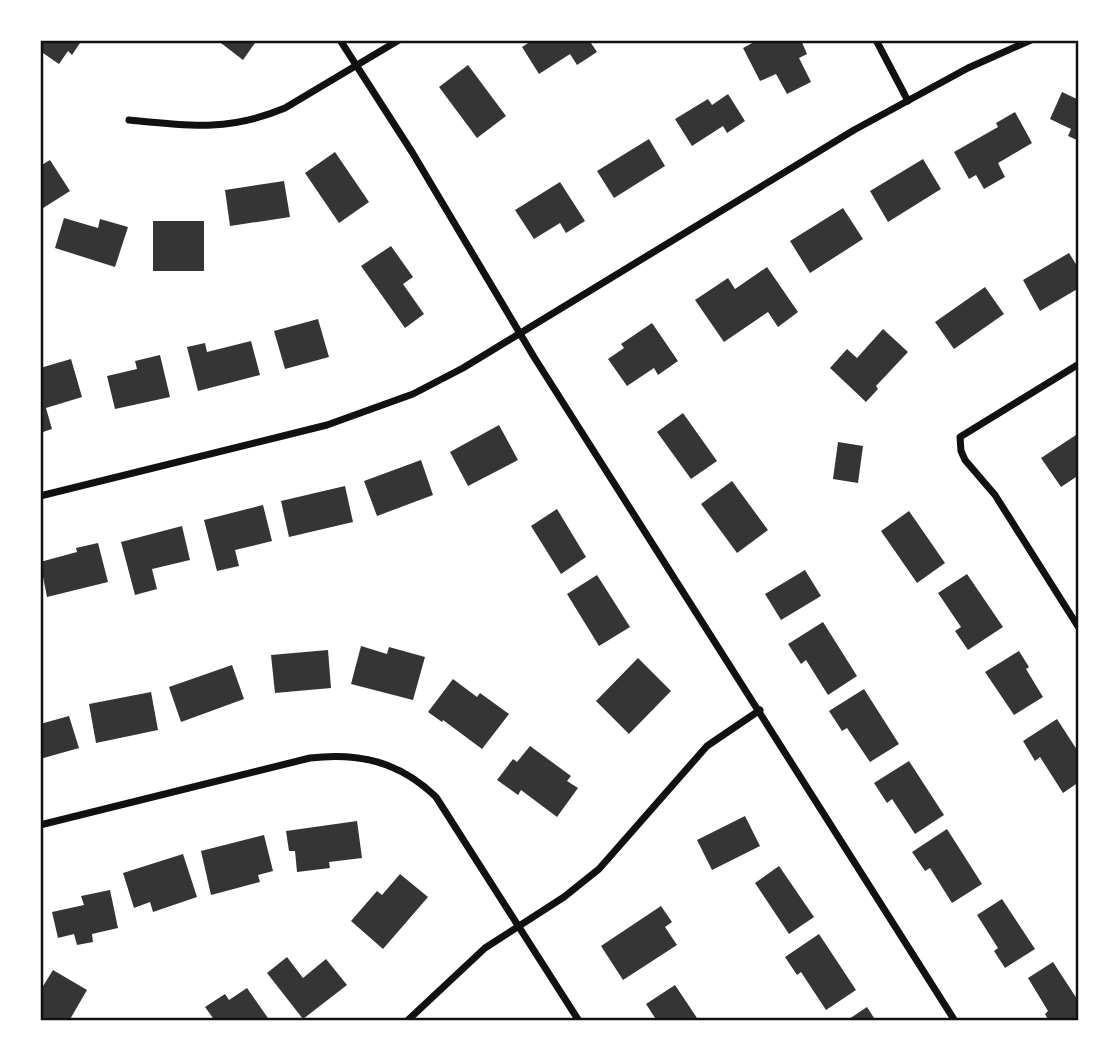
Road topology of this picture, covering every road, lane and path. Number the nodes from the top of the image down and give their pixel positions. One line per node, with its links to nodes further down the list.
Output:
1 (340, 40): 5 (street)
2 (399, 40): 5 (street)
3 (876, 40): 6 (street)
4 (1031, 40): 6 (street)
5 (357, 66): 7 (street); 8 (street)
6 (908, 100): 8 (street)
7 (128, 120)
8 (519, 333): 10 (street); 12 (street)
9 (1079, 364): 11 (street)
10 (40, 496)
11 (1079, 628)
12 (760, 710): 14 (street); 17 (street)
13 (40, 825): 14 (street)
14 (519, 926): 15 (street); 16 (street)
15 (407, 1021)
16 (579, 1021)
17 (955, 1021)

